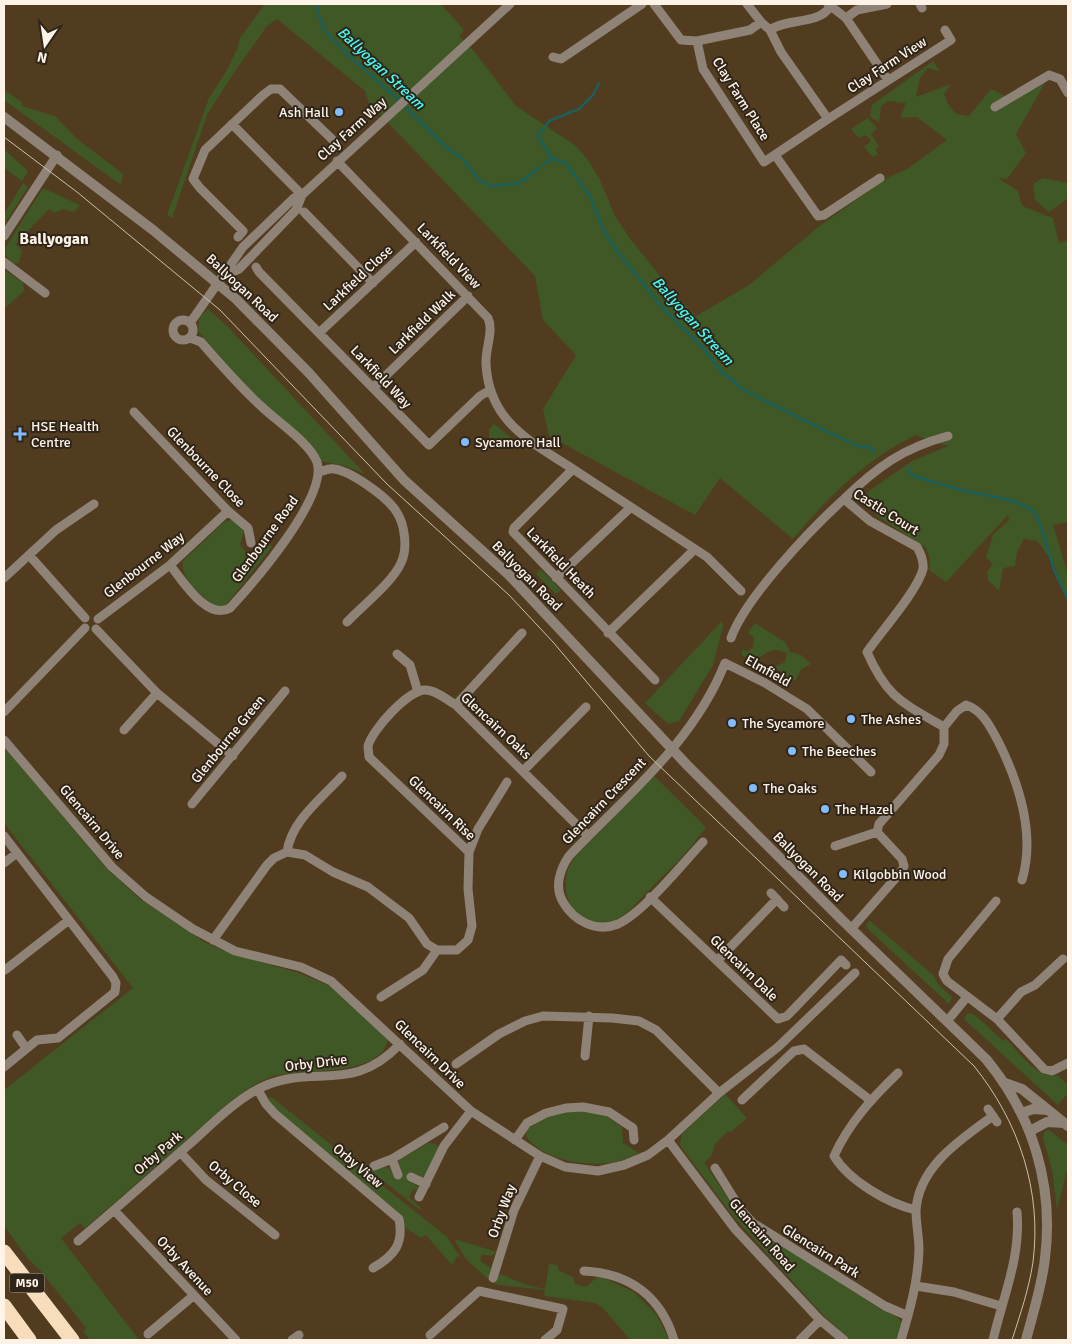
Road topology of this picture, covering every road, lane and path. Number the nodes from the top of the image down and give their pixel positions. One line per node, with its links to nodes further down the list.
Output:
1 (510, 4): 22 (street, Clay Farm Way)
2 (642, 4): 12 (street)
3 (654, 4): 11 (street)
4 (747, 4): 8 (street)
5 (887, 4): 7 (street)
6 (829, 5): 7 (street); 9 (street)
7 (846, 18): 13 (street)
8 (760, 22): 9 (street); 11 (street)
9 (770, 30): 17 (street)
10 (945, 30): 13 (street, Clay Farm View)
11 (697, 41): 21 (street, Clay Farm Place)
12 (553, 57)
13 (888, 80): 17 (street, Clay Farm View)
14 (1068, 93): 15 (street)
15 (995, 106)
16 (4, 117): 20 (street, Ballyogan Road)
17 (828, 119): 21 (street, Clay Farm Place)
18 (232, 124): 19 (street); 24 (street); 27 (street)
19 (337, 144)
20 (57, 155): 26 (street); 31 (street, Ballyogan Road)
21 (775, 155): 23 (street)
22 (337, 161): 24 (street, Clay Farm Way); 28 (street, Larkfield View)
23 (880, 178)
24 (302, 195): 31 (street, Clay Farm Way)
25 (304, 212): 32 (street)
26 (4, 236)
27 (238, 237)
28 (416, 242): 32 (street, Larkfield Close); 34 (street, Larkfield View)
29 (4, 262): 33 (street)
30 (256, 267): 36 (street, Larkfield Way)
31 (222, 279): 35 (street); 76 (street, Ballyogan Road)
32 (373, 283): 36 (street, Larkfield Close)
33 (45, 293)
34 (468, 296): 38 (street, Larkfield Walk); 39 (street, Larkfield View)
35 (190, 322): 37 (street); 37 (street)
36 (319, 334): 38 (street, Larkfield Way)
37 (190, 338): 43 (street)
38 (373, 388): 39 (street, Larkfield Way)
39 (490, 390): 42 (street)
40 (134, 412): 47 (street, Glenbourne Close)
41 (948, 436): 44 (street)
42 (573, 469): 46 (street); 53 (street, Larkfield Heath)
43 (319, 472): 51 (street, Glenbourne Road); 57 (street)
44 (844, 499): 62 (street, Castle Court); 73 (street, Castle Court)
45 (94, 504): 50 (street)
46 (631, 507): 49 (street); 53 (street)
47 (228, 511): 48 (street, Glenbourne Close); 51 (street, Glenbourne Way)
48 (251, 543)
49 (695, 549): 54 (street); 61 (street)
50 (29, 555): 52 (street); 55 (street)
51 (170, 565): 56 (street, Glenbourne Way)
52 (4, 578)
53 (556, 578): 61 (street, Larkfield Heath)
54 (742, 591)
55 (85, 618): 56 (street); 58 (street)
56 (98, 618): 59 (street)
57 (347, 622)
58 (84, 628): 59 (street); 72 (street)
59 (96, 630): 69 (street)
60 (522, 633): 70 (street)
61 (608, 633): 66 (street, Larkfield Heath)
62 (731, 638)
63 (397, 654): 68 (street)
64 (727, 654): 65 (street)
65 (724, 663): 76 (street, Elmfield); 79 (street, Elmfield)
66 (655, 680)
67 (285, 691): 77 (street, Glenbourne Green)
68 (418, 692): 70 (street, Glencairn Oaks); 89 (street, Glencairn Rise)
69 (157, 693): 74 (street); 77 (street)
70 (456, 705): 78 (street, Glencairn Oaks)
71 (586, 707): 78 (street)
72 (4, 712)
73 (944, 727): 83 (street); 92 (street)
74 (124, 730)
75 (4, 740): 98 (street, Glencairn Drive)
76 (673, 749): 85 (street, Glencairn Crescent); 97 (street, Ballyogan Road)
77 (233, 756): 82 (street, Glenbourne Green)
78 (523, 772): 85 (street, Glencairn Oaks)
79 (872, 772)
80 (342, 776): 88 (street)
81 (507, 782): 89 (street)
82 (192, 804)
83 (877, 832): 87 (street); 97 (street)
84 (4, 836): 90 (street)
85 (588, 836): 93 (street, Glencairn Crescent)
86 (703, 842): 93 (street, Glencairn Crescent)
87 (835, 846)
88 (287, 852): 98 (street); 99 (street)
89 (469, 852): 99 (street, Glencairn Rise)
90 (16, 853): 91 (street); 96 (street)
91 (4, 863)
92 (1022, 880)
93 (650, 897): 101 (street, Glencairn Dale)
94 (996, 901): 106 (street)
95 (784, 907): 101 (street)
96 (69, 920): 103 (street); 112 (street)
97 (851, 929): 109 (street, Ballyogan Road)
98 (212, 940): 111 (street, Glencairn Drive)
99 (437, 950): 105 (street)
100 (1063, 958): 108 (street)
101 (717, 961): 102 (street, Glencairn Dale)
102 (843, 963)
103 (5, 970)
104 (855, 973): 120 (street, Glencairn Drive)
105 (381, 997)
106 (968, 997): 108 (street); 109 (street)
107 (589, 1016): 113 (street); 115 (street); 120 (street)
108 (997, 1019): 114 (street)
109 (948, 1020): 118 (street, Ballyogan Road)
110 (17, 1035): 112 (street)
111 (400, 1044): 119 (street, Orby Drive); 124 (street, Glencairn Drive)
112 (26, 1048): 116 (street)
113 (585, 1056)
114 (1068, 1063)
115 (456, 1064)
116 (4, 1067)
117 (898, 1073): 122 (street)
118 (1005, 1083): 123 (street, Ballyogan Road); 125 (street, Ballyogan Road)
119 (258, 1090): 135 (street, Orby Park); 150 (street, Orby View)
120 (719, 1093): 133 (street, Glencairn Drive)
121 (742, 1100): 122 (street)
122 (870, 1100): 145 (street)
123 (1049, 1110): 125 (street); 127 (street, Ballyogan Road)
124 (471, 1111): 131 (street, Glencairn Drive); 134 (street)
125 (1022, 1113): 129 (street, Ballyogan Road)
126 (993, 1116): 145 (street)
127 (1067, 1125): 129 (street, Ballyogan Road)
128 (444, 1127): 130 (street)
129 (1030, 1130): 170 (street, Ballyogan Road)
130 (434, 1134): 134 (street); 137 (street)
131 (515, 1140): 132 (street); 136 (street, Glencairn Drive)
132 (634, 1140)
133 (668, 1140): 136 (street, Glencairn Drive); 158 (street, Glencairn Road)
134 (444, 1146): 142 (street)
135 (180, 1152): 144 (street, Orby Park); 147 (street, Orby Close)
136 (540, 1156): 152 (street, Orby Way)
137 (392, 1159): 138 (street); 140 (street)
138 (374, 1166)
139 (715, 1168): 157 (street, Glencairn Park)
140 (398, 1175)
141 (411, 1177): 142 (street)
142 (426, 1184): 143 (street)
143 (419, 1197)
144 (114, 1210): 148 (street, Orby Park); 154 (street, Orby Avenue)
145 (916, 1210): 153 (street)
146 (1017, 1212): 156 (street)
147 (275, 1235)
148 (78, 1241)
149 (4, 1252): 162 (highway, M50)
150 (372, 1268)
151 (584, 1271): 165 (street)
152 (494, 1278)
153 (916, 1286): 156 (street); 157 (street)
154 (193, 1296): 159 (street); 163 (street, Orby Avenue)
155 (4, 1306): 161 (highway, M50)
156 (1001, 1306): 169 (street)
157 (908, 1316): 168 (street)
158 (820, 1320): 166 (street); 167 (street, Glencairn Road)
159 (148, 1334)
160 (430, 1339): 164 (street)
161 (29, 1340)
162 (72, 1340)
163 (236, 1340)
164 (544, 1340)
165 (674, 1340)
166 (800, 1340)
167 (844, 1340)
168 (901, 1340)
169 (993, 1340)
170 (1026, 1340)

